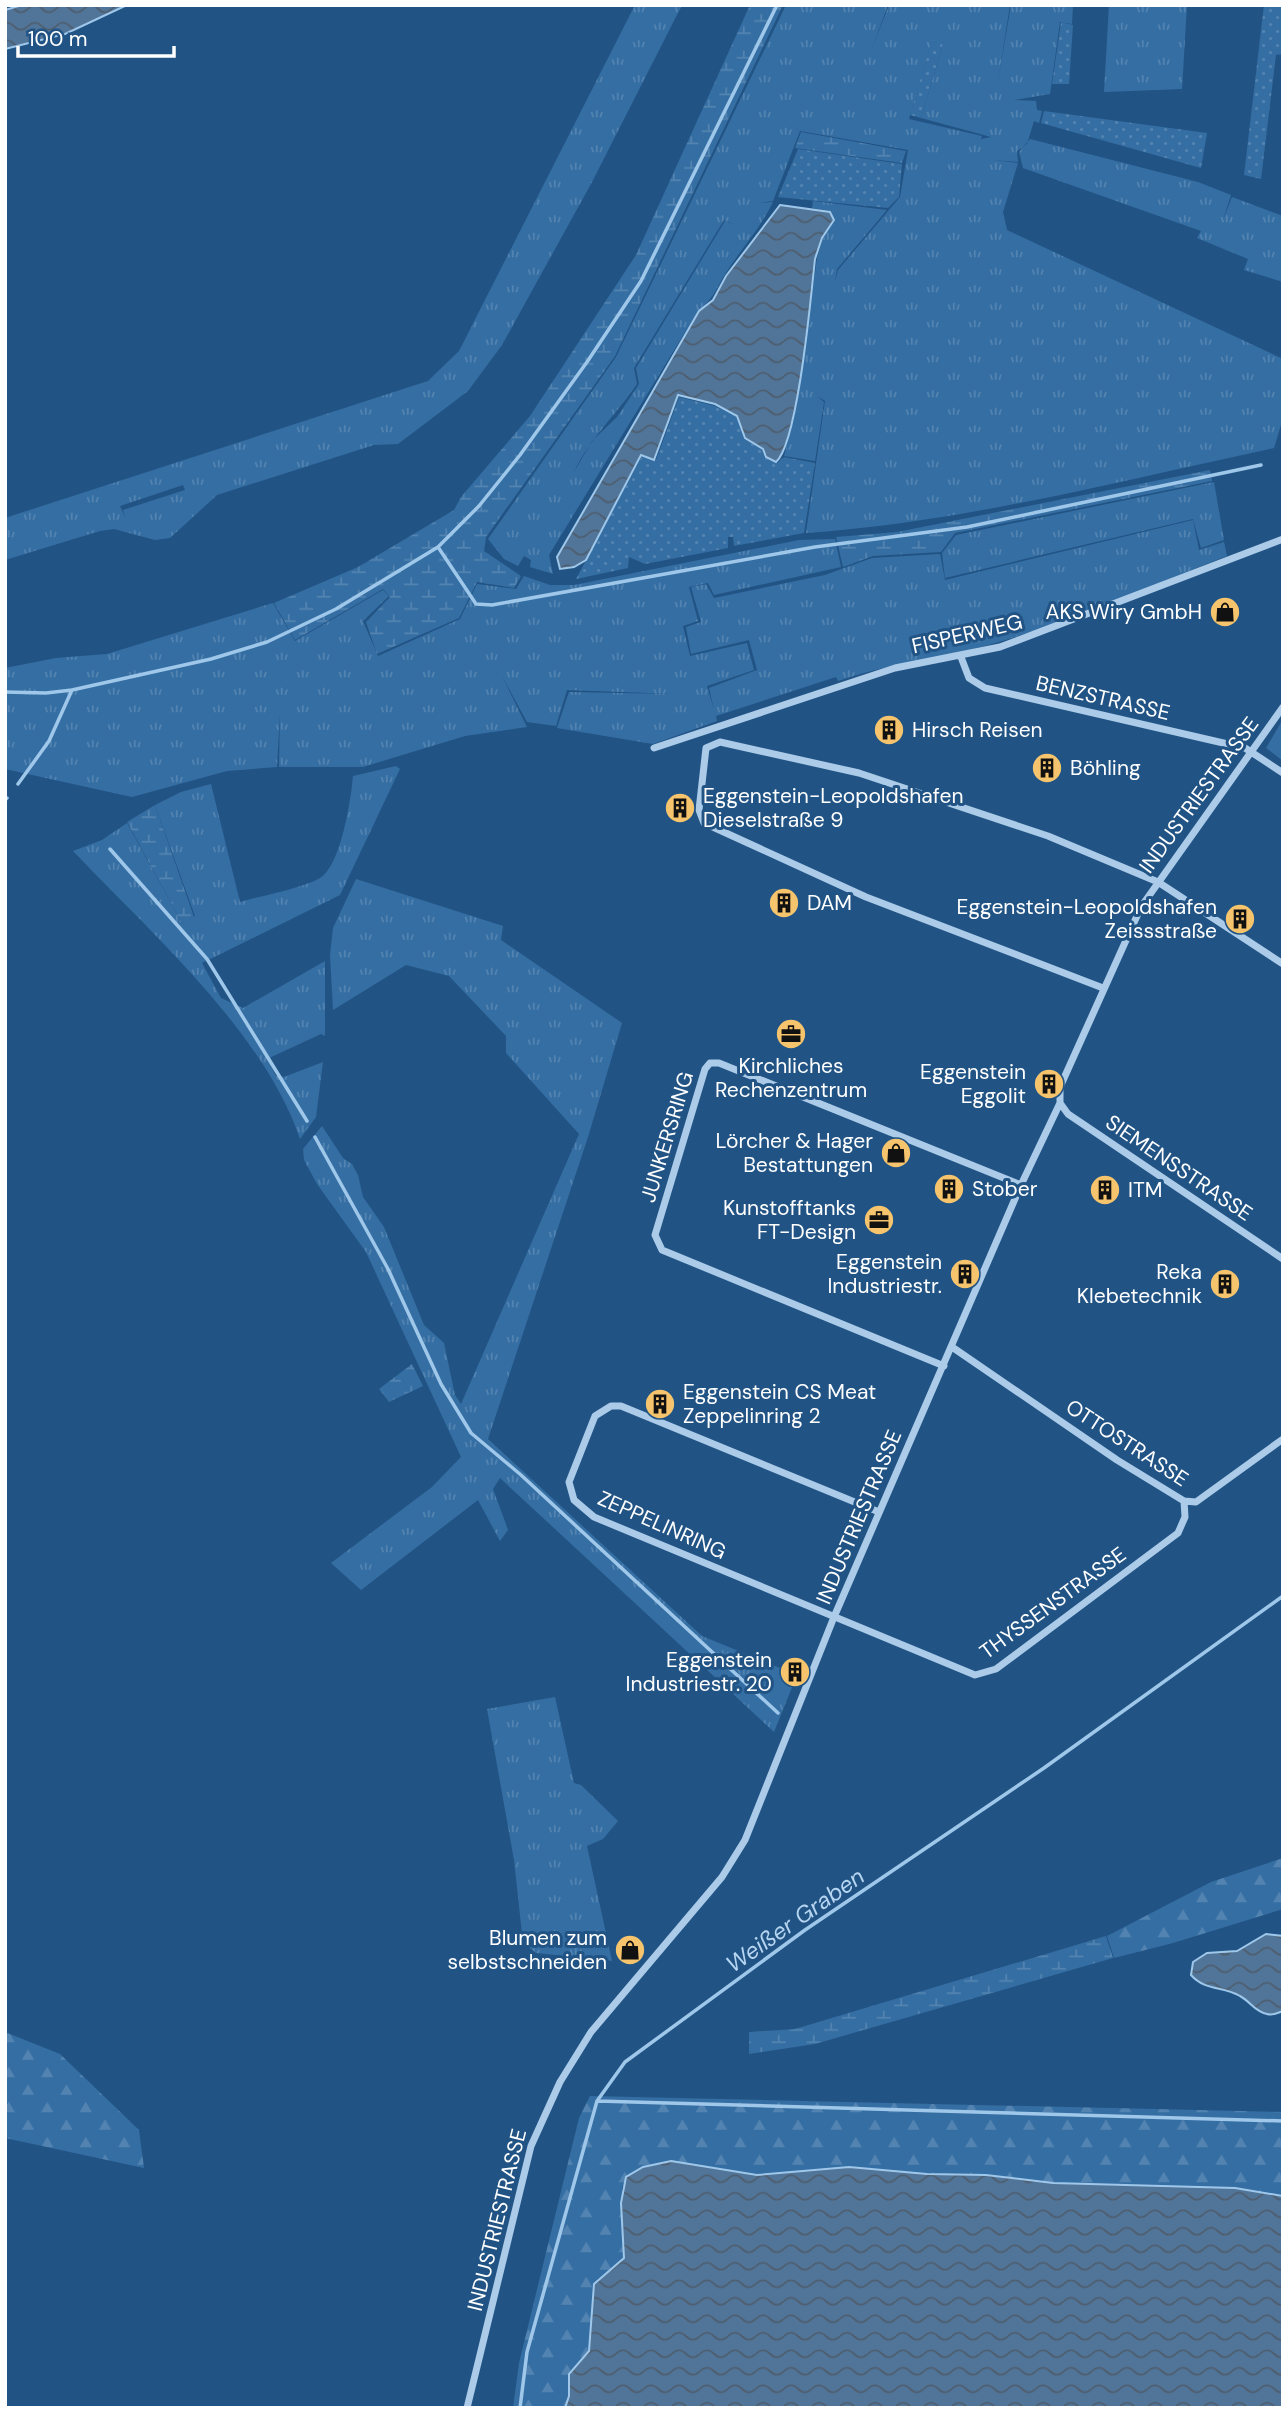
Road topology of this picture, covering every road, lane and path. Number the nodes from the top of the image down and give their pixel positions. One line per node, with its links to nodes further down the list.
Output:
1 (1283, 539): 2 (street, FISPERWEG)
2 (961, 657): 4 (street, FISPERWEG); 5 (street, BENZSTRASSE)
3 (1283, 707): 5 (street, INDUSTRIESTRASSE)
4 (654, 748)
5 (1253, 752): 6 (street); 7 (street, INDUSTRIESTRASSE)
6 (1283, 774)
7 (1158, 882): 8 (street); 9 (street, INDUSTRIESTRASSE); 9 (street)
8 (1283, 964)
9 (1103, 988): 10 (street, INDUSTRIESTRASSE)
10 (1060, 1102): 11 (street, INDUSTRIESTRASSE); 12 (street, SIEMENSSTRASSE)
11 (1021, 1185): 13 (street, INDUSTRIESTRASSE); 14 (street, JUNKERSRING)
12 (1283, 1259)
13 (952, 1347): 14 (street, INDUSTRIESTRASSE); 16 (street, OTTOSTRASSE)
14 (944, 1366): 17 (street, INDUSTRIESTRASSE)
15 (1283, 1439): 16 (street, OTTOSTRASSE)
16 (1184, 1501): 18 (street, THYSSENSTRASSE)
17 (879, 1511): 18 (street, INDUSTRIESTRASSE); 18 (street, ZEPPELINRING)
18 (834, 1617): 19 (street, INDUSTRIESTRASSE)
19 (467, 2408)

